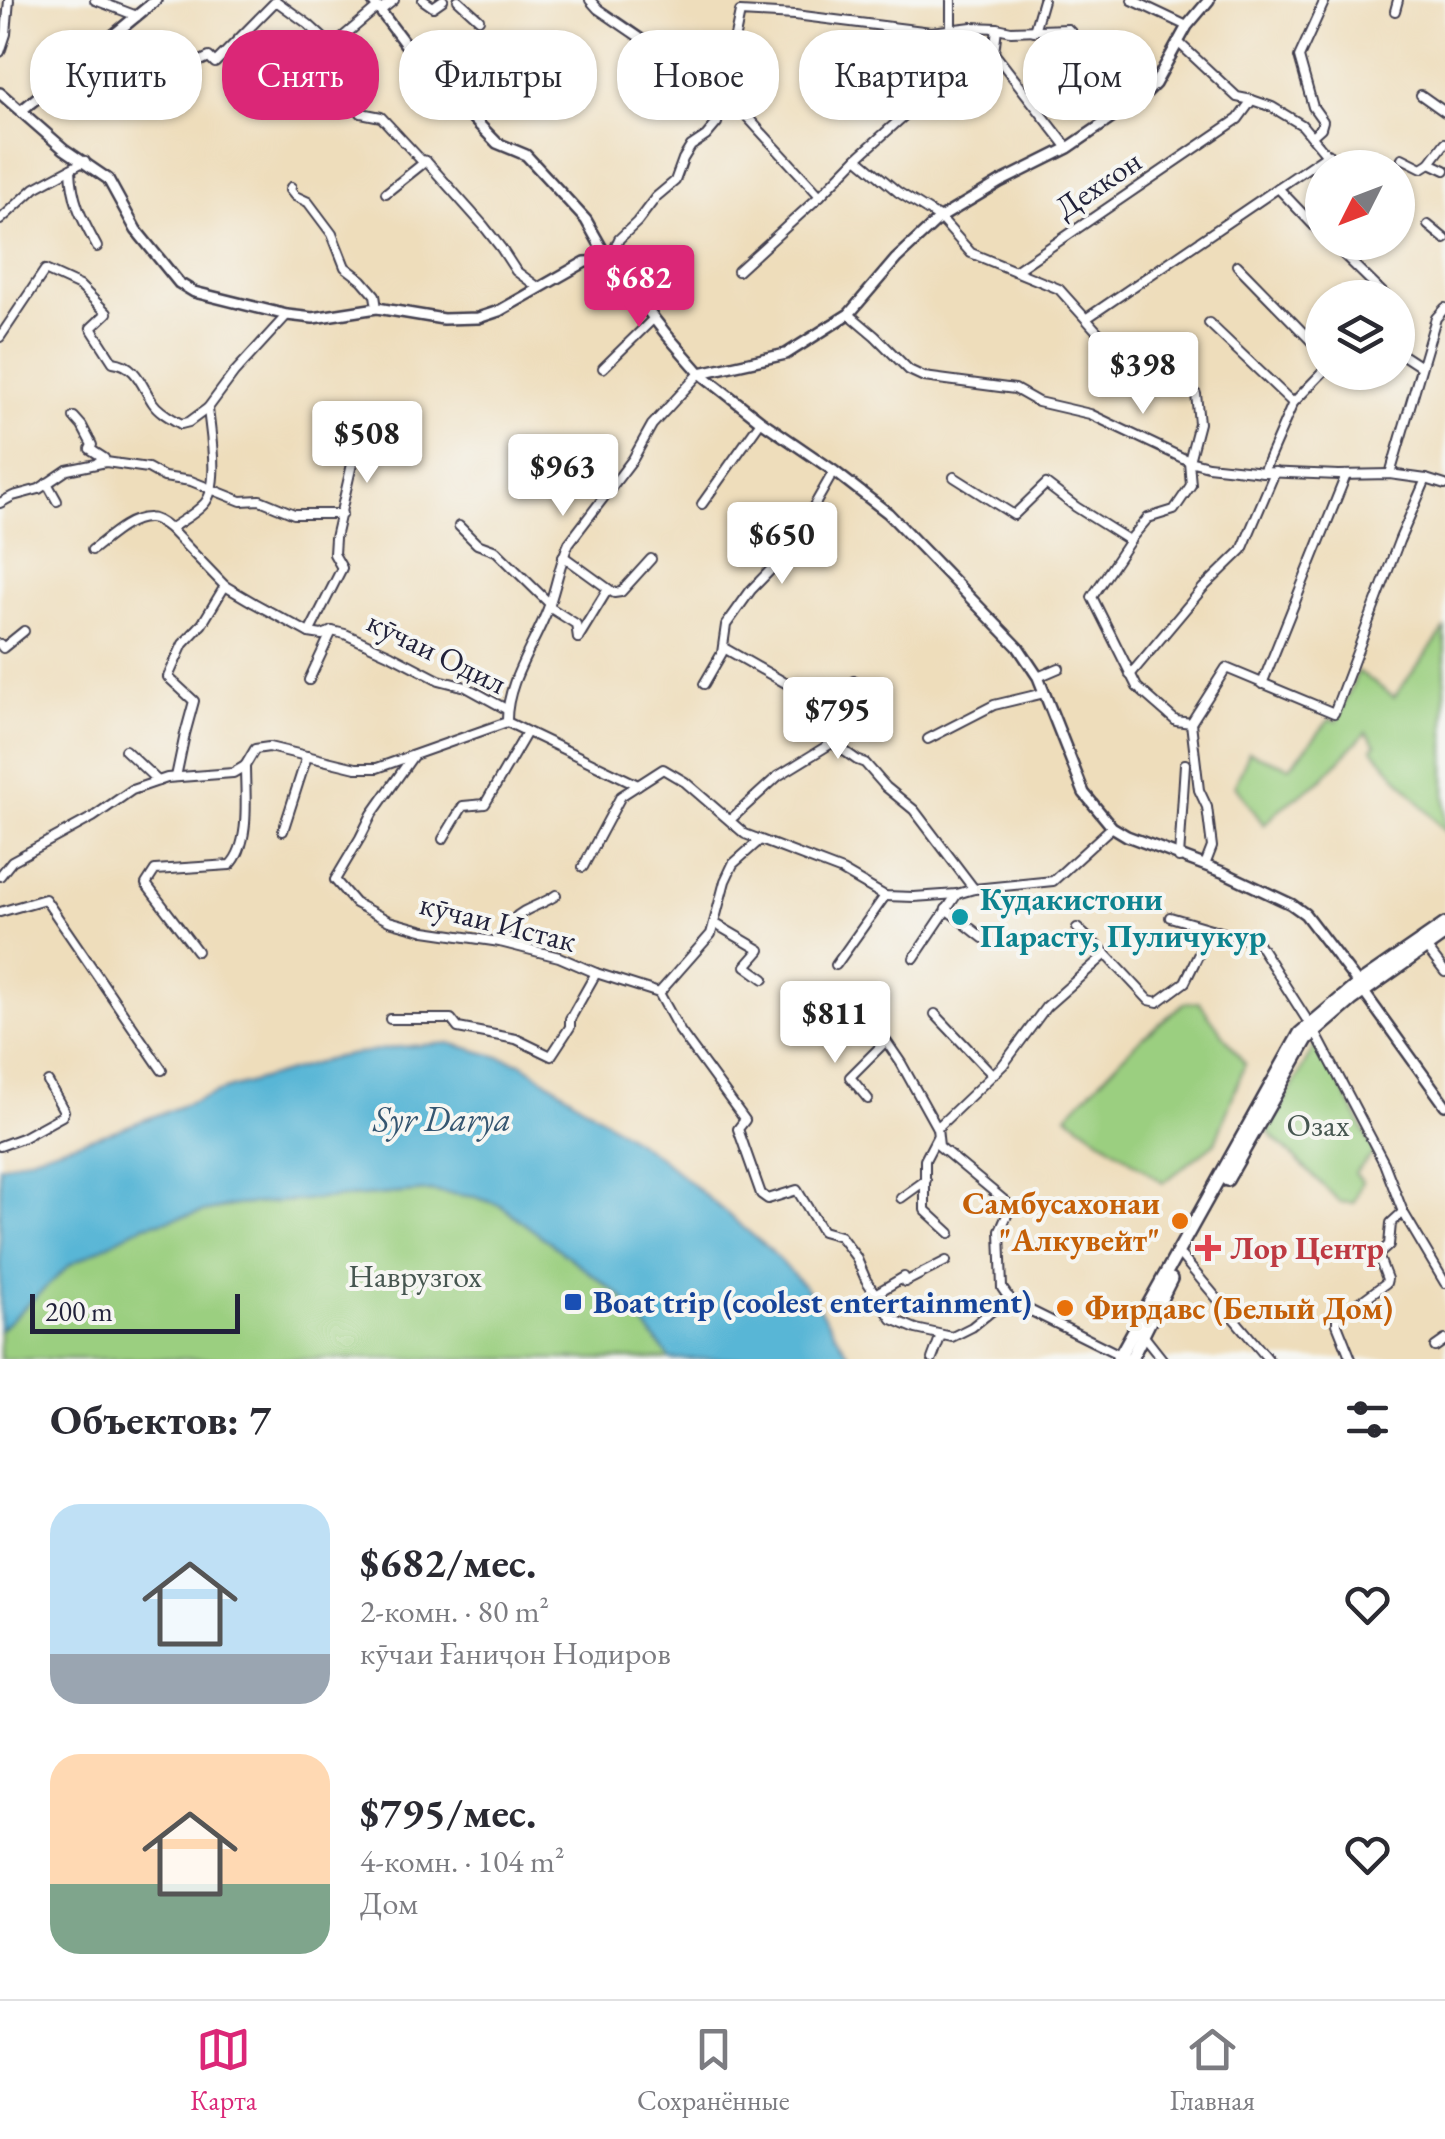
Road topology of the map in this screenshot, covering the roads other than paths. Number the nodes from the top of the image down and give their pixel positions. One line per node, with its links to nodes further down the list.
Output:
1 (8, 0): 32 (street)
2 (95, 0): 19 (street)
3 (156, 0): 19 (street)
4 (394, 0): 16 (street)
5 (423, 0): 6 (street)
6 (443, 0)
7 (458, 0): 20 (street)
8 (590, 0): 27 (street)
9 (757, 0): 18 (street)
10 (950, 0): 22 (street)
11 (1042, 0): 29 (street)
12 (1132, 0): 21 (street)
13 (1210, 0): 21 (street)
14 (1325, 0): 47 (street)
15 (1398, 0): 17 (street)
16 (376, 6): 26 (street); 70 (street)
17 (1395, 11)
18 (751, 12): 22 (street); 28 (street)
19 (138, 16): 40 (street)
20 (479, 19)
21 (1187, 26): 31 (street)
22 (951, 28): 23 (street)
23 (997, 28): 30 (street)
24 (247, 30): 25 (street)
25 (314, 30)
26 (350, 30)
27 (629, 30)
28 (736, 30)
29 (1034, 30)
30 (1023, 31)
31 (1178, 42): 36 (street); 39 (street)
32 (0, 52)
33 (222, 56): 34 (street)
34 (202, 60)
35 (1003, 65): 49 (street)
36 (1157, 80)
37 (0, 93): 40 (street)
38 (1421, 95): 41 (street)
39 (1252, 100): 47 (street); 73 (street, Дехкон)
40 (22, 110): 53 (street)
41 (1445, 112)
42 (379, 117): 52 (street)
43 (717, 120): 70 (street)
44 (749, 120): 62 (street)
45 (899, 120): 51 (street)
46 (1109, 120): 49 (street)
47 (1312, 136): 50 (street)
48 (1445, 143): 54 (street)
49 (1068, 148): 64 (street)
50 (1324, 150)
51 (856, 158): 62 (street); 64 (street)
52 (426, 161): 61 (street); 75 (street)
53 (85, 162): 56 (street); 79 (street)
54 (1430, 163): 55 (street); 58 (street)
55 (1415, 164)
56 (71, 169): 65 (street); 68 (street)
57 (1305, 170): 60 (street)
58 (1445, 170)
59 (291, 187): 76 (street)
60 (1278, 188): 63 (street); 81 (street)
61 (386, 193)
62 (820, 196): 72 (street)
63 (1305, 216)
64 (940, 218): 73 (street); 78 (street)
65 (0, 220)
66 (1428, 225): 67 (street)
67 (1445, 239)
68 (97, 247)
69 (1349, 260): 74 (street)
70 (609, 261): 75 (street); 80 (street)
71 (1237, 265): 83 (street)
72 (738, 271)
73 (1015, 271): 81 (street)
74 (1370, 280)
75 (539, 288): 76 (street)
76 (377, 308): 79 (street)
77 (1445, 308): 86 (street)
78 (848, 314): 89 (street); 97 (street)
79 (287, 315): 93 (street)
80 (654, 318): 87 (street); 89 (street)
81 (1086, 318): 88 (street)
82 (1209, 323): 92 (street)
83 (1305, 335)
84 (0, 338): 93 (street)
85 (1415, 363): 86 (street)
86 (1421, 367): 102 (street)
87 (602, 368)
88 (1130, 368)
89 (700, 373): 95 (street); 117 (street)
90 (1189, 390): 97 (street)
91 (1306, 390): 92 (street)
92 (1293, 403): 100 (street)
93 (208, 408): 108 (street)
94 (74, 417): 98 (street)
95 (761, 420): 99 (street); 111 (street)
96 (356, 450): 112 (street, кӯчаи Одил)
97 (1189, 460): 100 (street); 115 (street)
98 (98, 462): 106 (street); 108 (street)
99 (834, 471): 126 (street); 129 (street)
100 (1263, 472): 101 (street)
101 (1275, 472): 103 (street); 128 (street)
102 (1390, 474): 103 (street); 105 (street)
103 (1346, 475): 133 (street)
104 (954, 477): 115 (street)
105 (1426, 479): 107 (street); 133 (street)
106 (47, 483): 109 (street); 110 (street)
107 (1445, 485)
108 (211, 489): 112 (street); 114 (street)
109 (57, 501)
110 (0, 502)
111 (702, 504)
112 (342, 514): 124 (street, кӯчаи Одил)
113 (459, 526): 121 (street)
114 (170, 528): 116 (street); 119 (street)
115 (1130, 541): 128 (street)
116 (92, 550)
117 (563, 556): 120 (street); 121 (street)
118 (651, 558): 120 (street)
119 (225, 586): 124 (street); 147 (street)
120 (608, 589): 121 (street)
121 (549, 606): 135 (street)
122 (24, 631): 125 (street)
123 (332, 632): 124 (street, кӯчаи Одил); 130 (street); 135 (street, кӯчаи Одил)
124 (309, 633)
125 (0, 644)
126 (724, 648): 132 (street); 139 (street)
127 (1059, 668): 129 (street)
128 (1130, 676): 137 (street)
129 (1038, 677): 134 (street)
130 (310, 680)
131 (854, 681): 139 (street)
132 (704, 684)
133 (1262, 684): 137 (street)
134 (1044, 693): 140 (street); 151 (street)
135 (506, 709): 136 (street, кӯчаи Одил)
136 (507, 722): 138 (street); 144 (street, кӯчаи Одил)
137 (1191, 723): 156 (street)
138 (527, 732): 149 (street); 153 (street)
139 (845, 735): 141 (street)
140 (928, 739)
141 (833, 743): 150 (street); 159 (street)
142 (125, 750): 148 (street)
143 (307, 756): 144 (street, кӯчаи Одил); 146 (street, кӯчаи Одил); 152 (street)
144 (413, 756): 172 (street, кӯчаи Истак)
145 (1185, 764): 155 (street)
146 (245, 766): 147 (street); 174 (street)
147 (176, 777): 148 (street)
148 (159, 781): 158 (street)
149 (638, 785): 150 (street); 157 (street)
150 (730, 820): 154 (street)
151 (1112, 827): 155 (street); 159 (street)
152 (283, 831)
153 (443, 839)
154 (760, 840): 162 (street); 166 (street)
155 (1179, 858): 156 (street)
156 (1206, 865): 181 (street)
157 (584, 867)
158 (1, 874)
159 (974, 889): 160 (street)
160 (957, 894): 162 (street); 163 (street)
161 (556, 895): 172 (street)
162 (885, 896): 177 (street)
163 (946, 910): 171 (street); 176 (street)
164 (0, 912): 188 (street)
165 (1170, 917): 169 (street)
166 (714, 924): 180 (street); 182 (street)
167 (1445, 924): 181 (highway)
168 (1077, 928): 175 (street)
169 (1211, 929): 175 (street); 185 (street)
170 (1445, 934): 173 (highway)
171 (983, 938)
172 (500, 942): 179 (street, кӯчаи Истак)
173 (1426, 948): 178 (street); 181 (highway)
174 (197, 951)
175 (1106, 954): 189 (street)
176 (914, 958)
177 (836, 965)
178 (1445, 972)
179 (596, 974): 182 (street, кӯчаи Истак); 184 (street)
180 (764, 979)
181 (1360, 988): 185 (highway); 192 (street)
182 (659, 993): 202 (street)
183 (935, 1014): 189 (street)
184 (390, 1019)
185 (1312, 1026): 197 (street); 199 (highway); 208 (highway)
186 (832, 1034): 187 (street)
187 (886, 1041): 191 (street); 193 (street)
188 (162, 1070)
189 (992, 1074): 193 (street)
190 (48, 1082): 194 (street)
191 (868, 1099)
192 (1445, 1105)
193 (937, 1132): 195 (street); 203 (street)
194 (0, 1146)
195 (926, 1180): 196 (street); 198 (street)
196 (901, 1198)
197 (1403, 1212): 201 (street); 212 (street)
198 (950, 1233)
199 (1182, 1256): 205 (highway); 211 (street)
200 (946, 1261): 202 (street)
201 (1443, 1276)
202 (875, 1294): 204 (street)
203 (1008, 1298): 204 (street); 208 (street)
204 (941, 1334): 209 (street)
205 (1143, 1335): 208 (highway); 210 (street)
206 (1445, 1340): 207 (street)
207 (1435, 1347)
208 (1124, 1358)
209 (932, 1359)
210 (1162, 1359)
211 (1268, 1359)
212 (1351, 1359)

